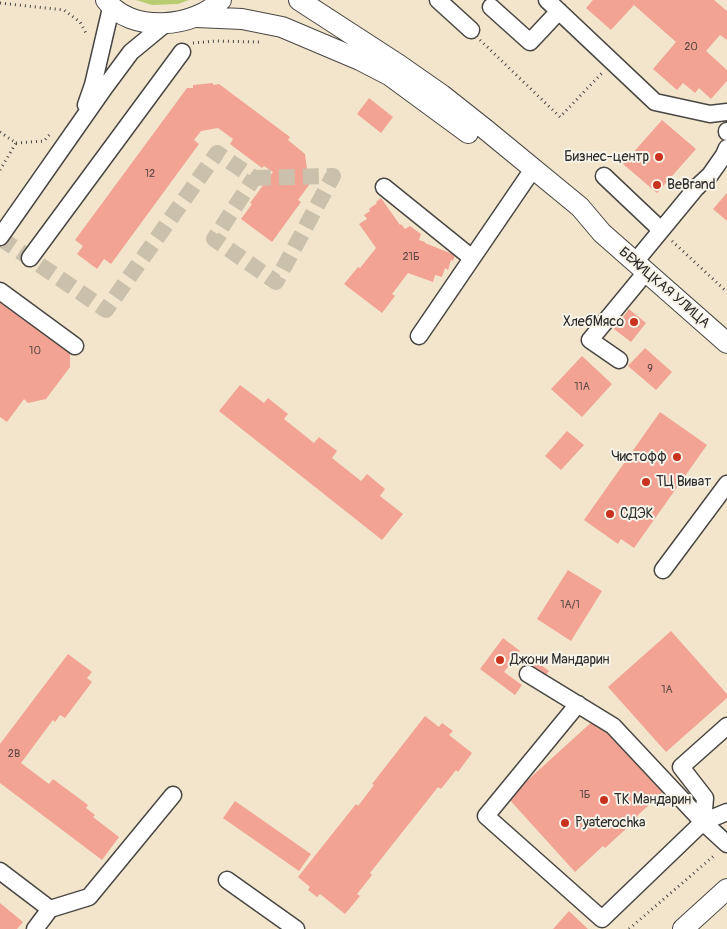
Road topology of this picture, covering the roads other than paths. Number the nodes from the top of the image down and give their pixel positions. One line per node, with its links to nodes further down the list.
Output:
1 (221, 0): 7 (main road)
2 (299, 0): 14 (main road)
3 (438, 0): 9 (street)
4 (109, 4): 8 (main road); 12 (street)
5 (553, 6): 6 (street); 11 (street)
6 (491, 7)
7 (197, 17): 8 (main road); 14 (main road)
8 (165, 24): 12 (street)
9 (471, 30)
10 (185, 48): 19 (street)
11 (727, 112)
12 (77, 127): 18 (street)
13 (726, 153): 17 (street)
14 (530, 174): 20 (street); 21 (main road, БЕЖИЦКАЯ УЛИЦА)
15 (604, 176): 17 (street)
16 (384, 187): 20 (street)
17 (661, 230): 21 (street)
18 (0, 237)
19 (30, 258)
20 (472, 258): 23 (street)
21 (640, 267): 24 (main road, БЕЖИЦКАЯ УЛИЦА); 26 (street)
22 (0, 290): 25 (street)
23 (419, 336)
24 (727, 343)
25 (76, 346)
26 (619, 360)
27 (727, 484): 28 (street)
28 (663, 570)
29 (528, 674): 30 (street)
30 (578, 704): 34 (street); 40 (street)
31 (727, 726): 34 (street)
32 (173, 795): 39 (street)
33 (727, 812): 34 (street)
34 (704, 822): 35 (street); 40 (street)
35 (723, 848)
36 (0, 871): 39 (street)
37 (227, 880): 42 (street)
38 (724, 898): 43 (main road)
39 (50, 909): 41 (street)
40 (607, 924)
41 (35, 929)
42 (296, 929)
43 (683, 929)

